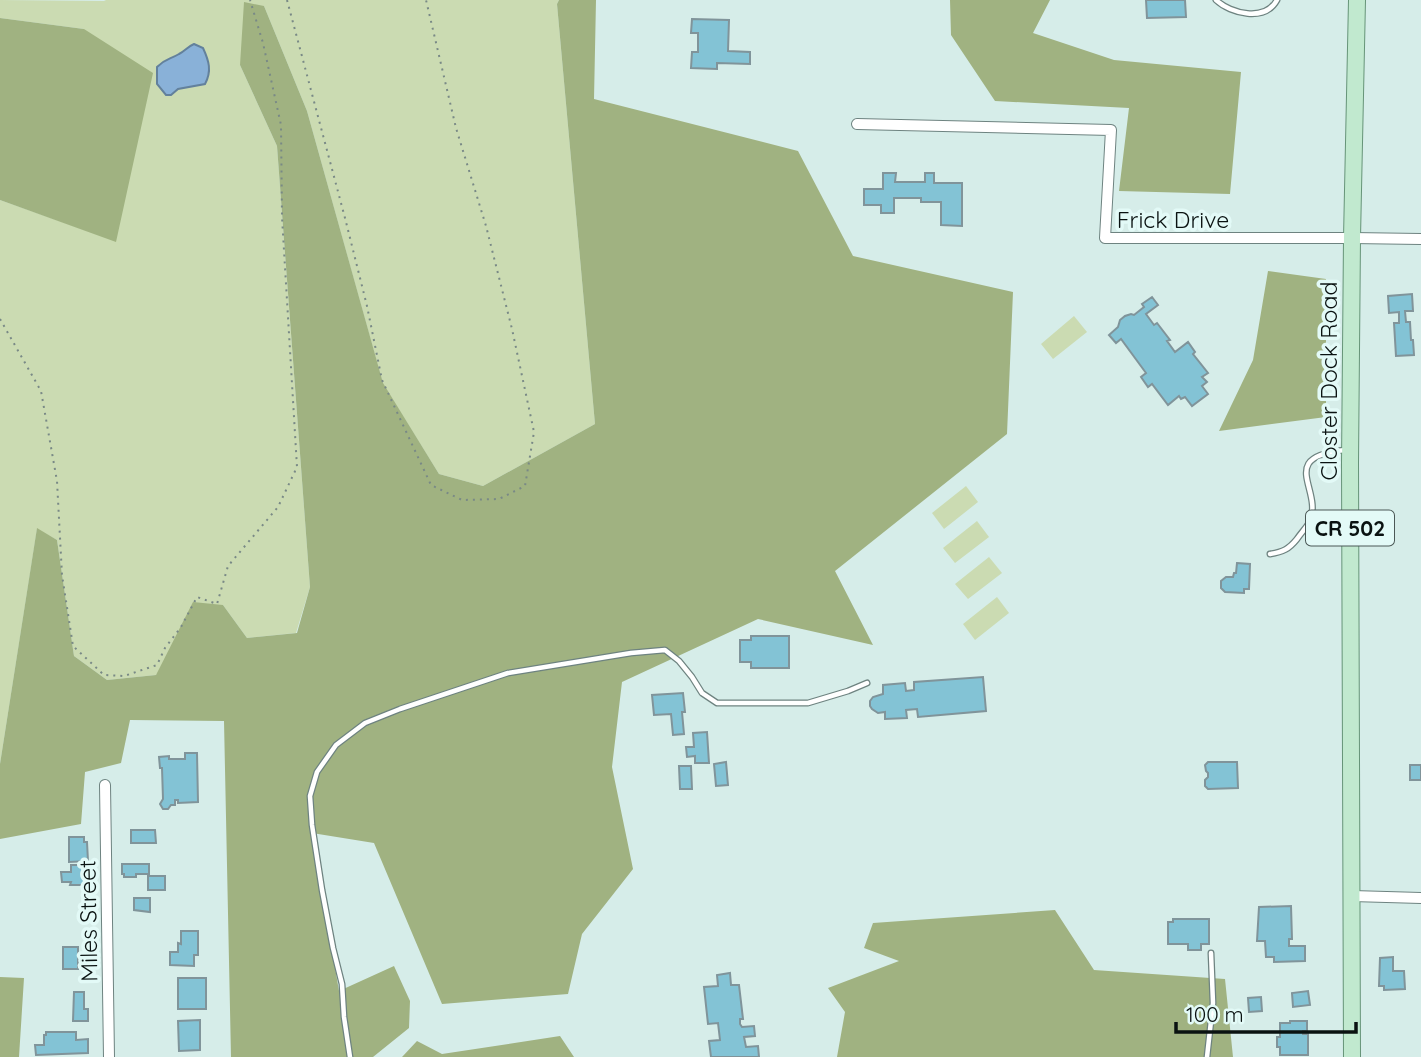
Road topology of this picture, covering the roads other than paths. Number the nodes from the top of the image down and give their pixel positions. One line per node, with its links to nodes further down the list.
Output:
1 (1216, 0): 2 (lane)
2 (1277, 0)
3 (1357, 0): 5 (main road, Closter Dock Road / CR 502)
4 (857, 124): 5 (street, Frick Drive)
5 (1352, 238): 6 (street); 7 (main road, Closter Dock Road / CR 502)
6 (1421, 239)
7 (1350, 449): 8 (lane); 11 (main road, Closter Dock Road / CR 502)
8 (1270, 554)
9 (867, 683): 15 (lane)
10 (105, 785): 14 (street, Miles Street)
11 (1352, 896): 12 (street); 17 (main road, Closter Dock Road / CR 502)
12 (1421, 898)
13 (1211, 953): 16 (lane)
14 (109, 1057)
15 (350, 1057)
16 (1207, 1057)
17 (1352, 1057)

